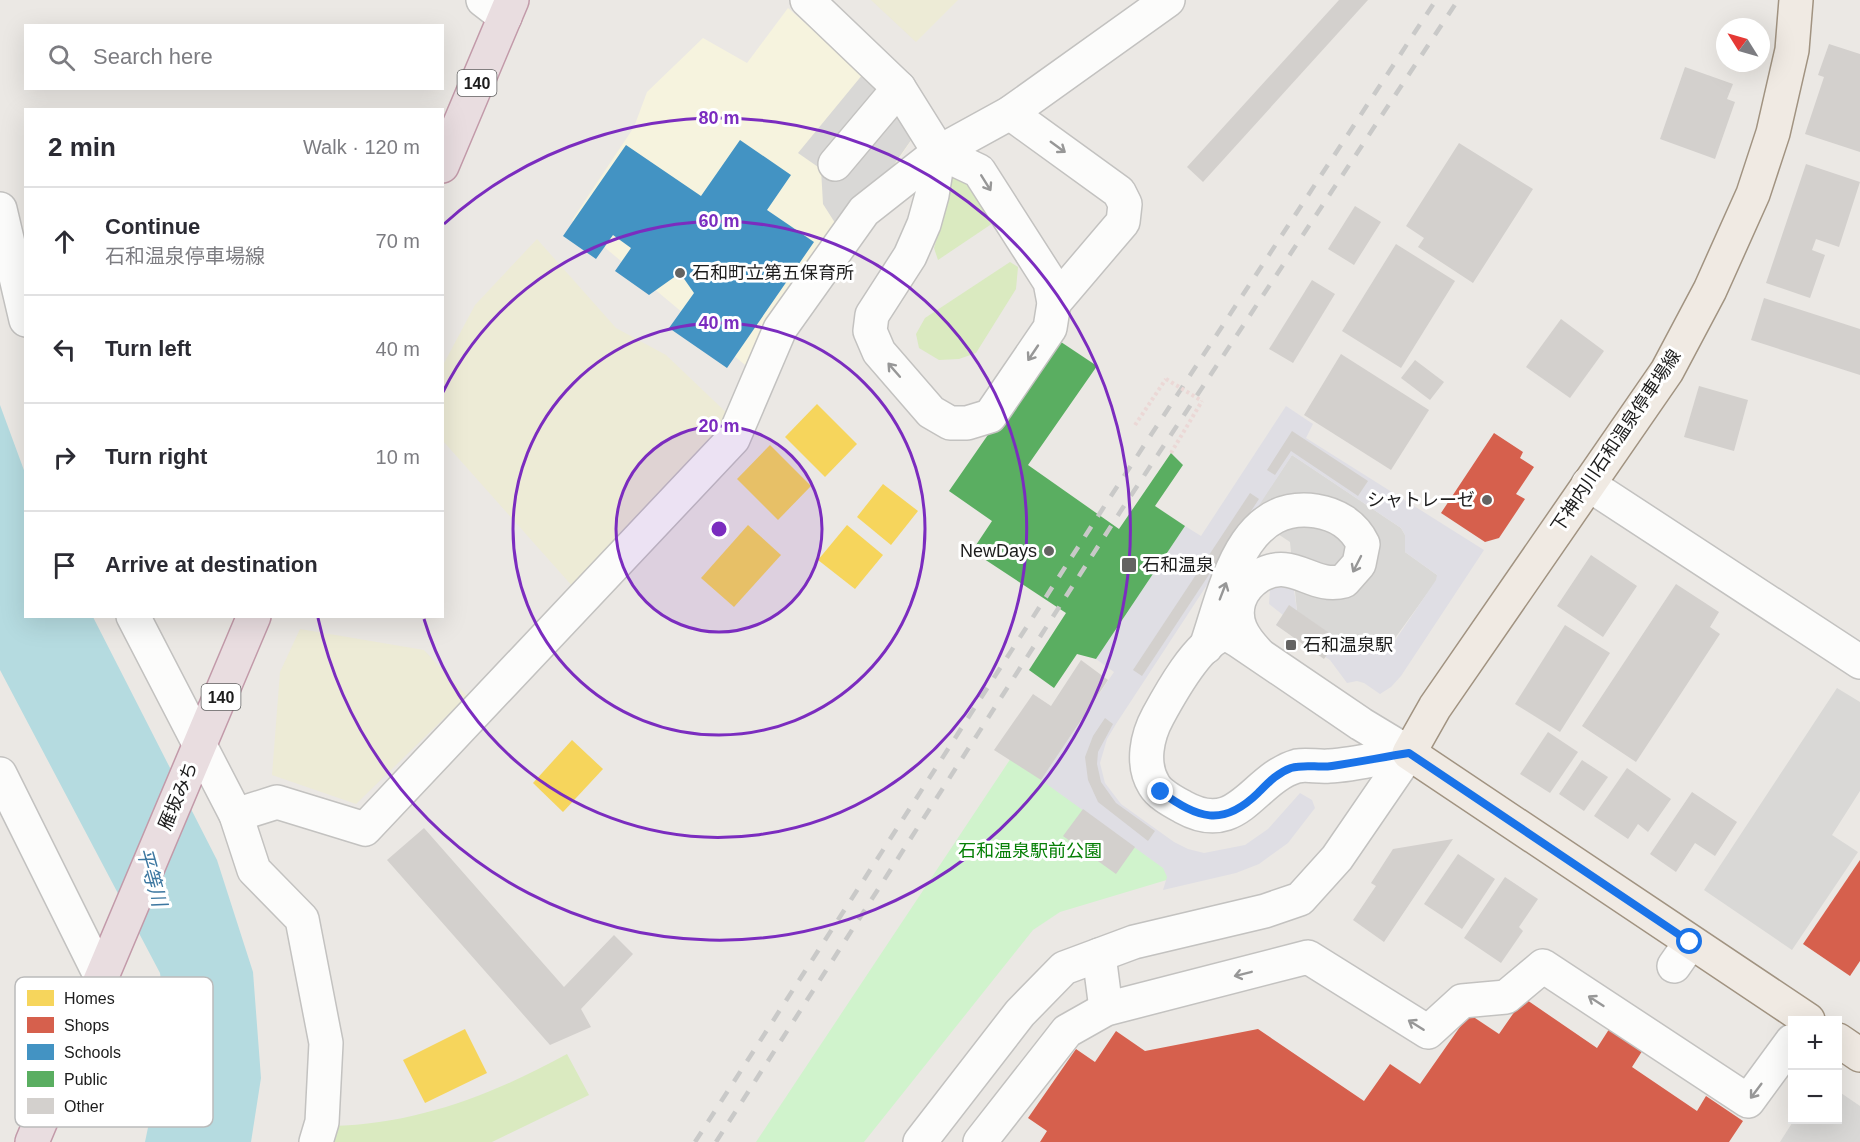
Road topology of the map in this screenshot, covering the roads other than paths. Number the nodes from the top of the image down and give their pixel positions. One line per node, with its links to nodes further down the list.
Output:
1 (807, 0): 5 (street)
2 (1168, 0): 6 (street)
3 (1796, 0): 13 (main road, 下神内川石和温泉停車場線)
4 (500, 6): 8 (highway, 140)
5 (899, 88): 7 (street); 9 (street)
6 (1010, 113): 7 (street); 11 (street, one-way to 11)
7 (939, 152): 11 (street, one-way to 11); 11 (street, one-way to 7); 22 (street)
8 (444, 160)
9 (835, 164)
10 (0, 209): 12 (street)
11 (1054, 303)
12 (24, 311)
13 (1588, 484): 18 (street); 20 (main road, 下神内川石和温泉停車場線)
14 (134, 618): 19 (street)
15 (253, 618): 19 (highway, 雁坂みち / 140)
16 (1206, 646): 17 (street); 17 (street, one-way to 17); 20 (street)
17 (1258, 654): 20 (street)
18 (1860, 662)
19 (200, 747): 22 (street); 24 (highway, 雁坂みち / 140)
20 (1409, 753): 23 (street); 27 (main road)
21 (0, 774): 24 (street)
22 (236, 815): 33 (street)
23 (1099, 955): 26 (street); 34 (street)
24 (105, 968): 25 (highway, 雁坂みち / 140)
25 (101, 977)
26 (1106, 1009): 29 (street, one-way to 26); 35 (street)
27 (1800, 1016)
28 (1842, 1043): 30 (main road)
29 (1788, 1046)
30 (1860, 1055)
31 (38, 1127): 32 (highway, 雁坂みち / 140)
32 (32, 1142)
33 (316, 1142)
34 (920, 1142)
35 (980, 1142)

